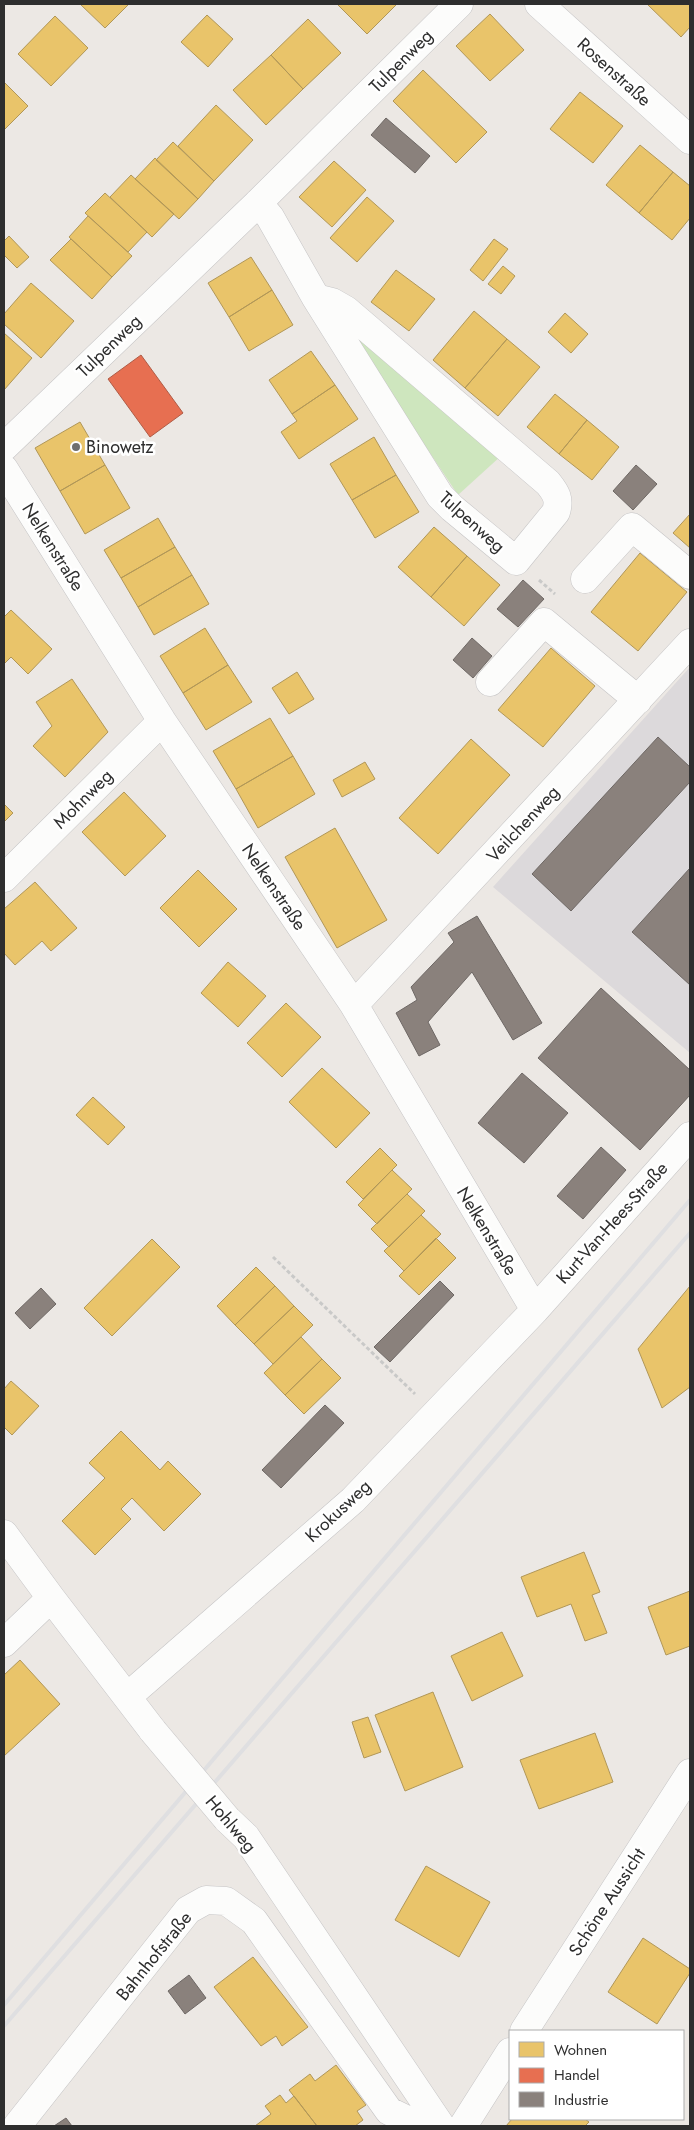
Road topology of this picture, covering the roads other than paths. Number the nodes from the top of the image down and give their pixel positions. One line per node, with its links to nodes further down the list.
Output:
1 (459, 4): 4 (street, Tulpenweg)
2 (539, 4): 3 (street, Rosenstraße)
3 (690, 140)
4 (258, 203): 5 (street, Tulpenweg); 6 (street, Tulpenweg)
5 (316, 298): 5 (street, Tulpenweg)
6 (4, 447)
7 (4, 469): 13 (street, Nelkenstraße)
8 (690, 575): 9 (street)
9 (585, 579)
10 (690, 643): 12 (street, Veilchenweg)
11 (490, 682): 12 (street)
12 (638, 700): 15 (street, Veilchenweg)
13 (162, 721): 14 (street, Mohnweg); 15 (street, Nelkenstraße)
14 (4, 878)
15 (354, 1005): 17 (street, Nelkenstraße)
16 (690, 1136): 17 (street, Kurt-Van-Hees-Straße)
17 (534, 1310): 21 (street, Krokusweg)
18 (4, 1534): 19 (street, Hohlweg)
19 (50, 1598): 20 (street); 21 (street, Hohlweg)
20 (4, 1643)
21 (128, 1697): 27 (street, Hohlweg, bridge)
22 (690, 1773): 23 (street, Schöne Aussicht)
23 (525, 2030)
24 (509, 2054): 28 (street)
25 (17, 2126): 26 (street, Bahnhofstraße)
26 (420, 2126)
27 (441, 2126)
28 (463, 2126)

